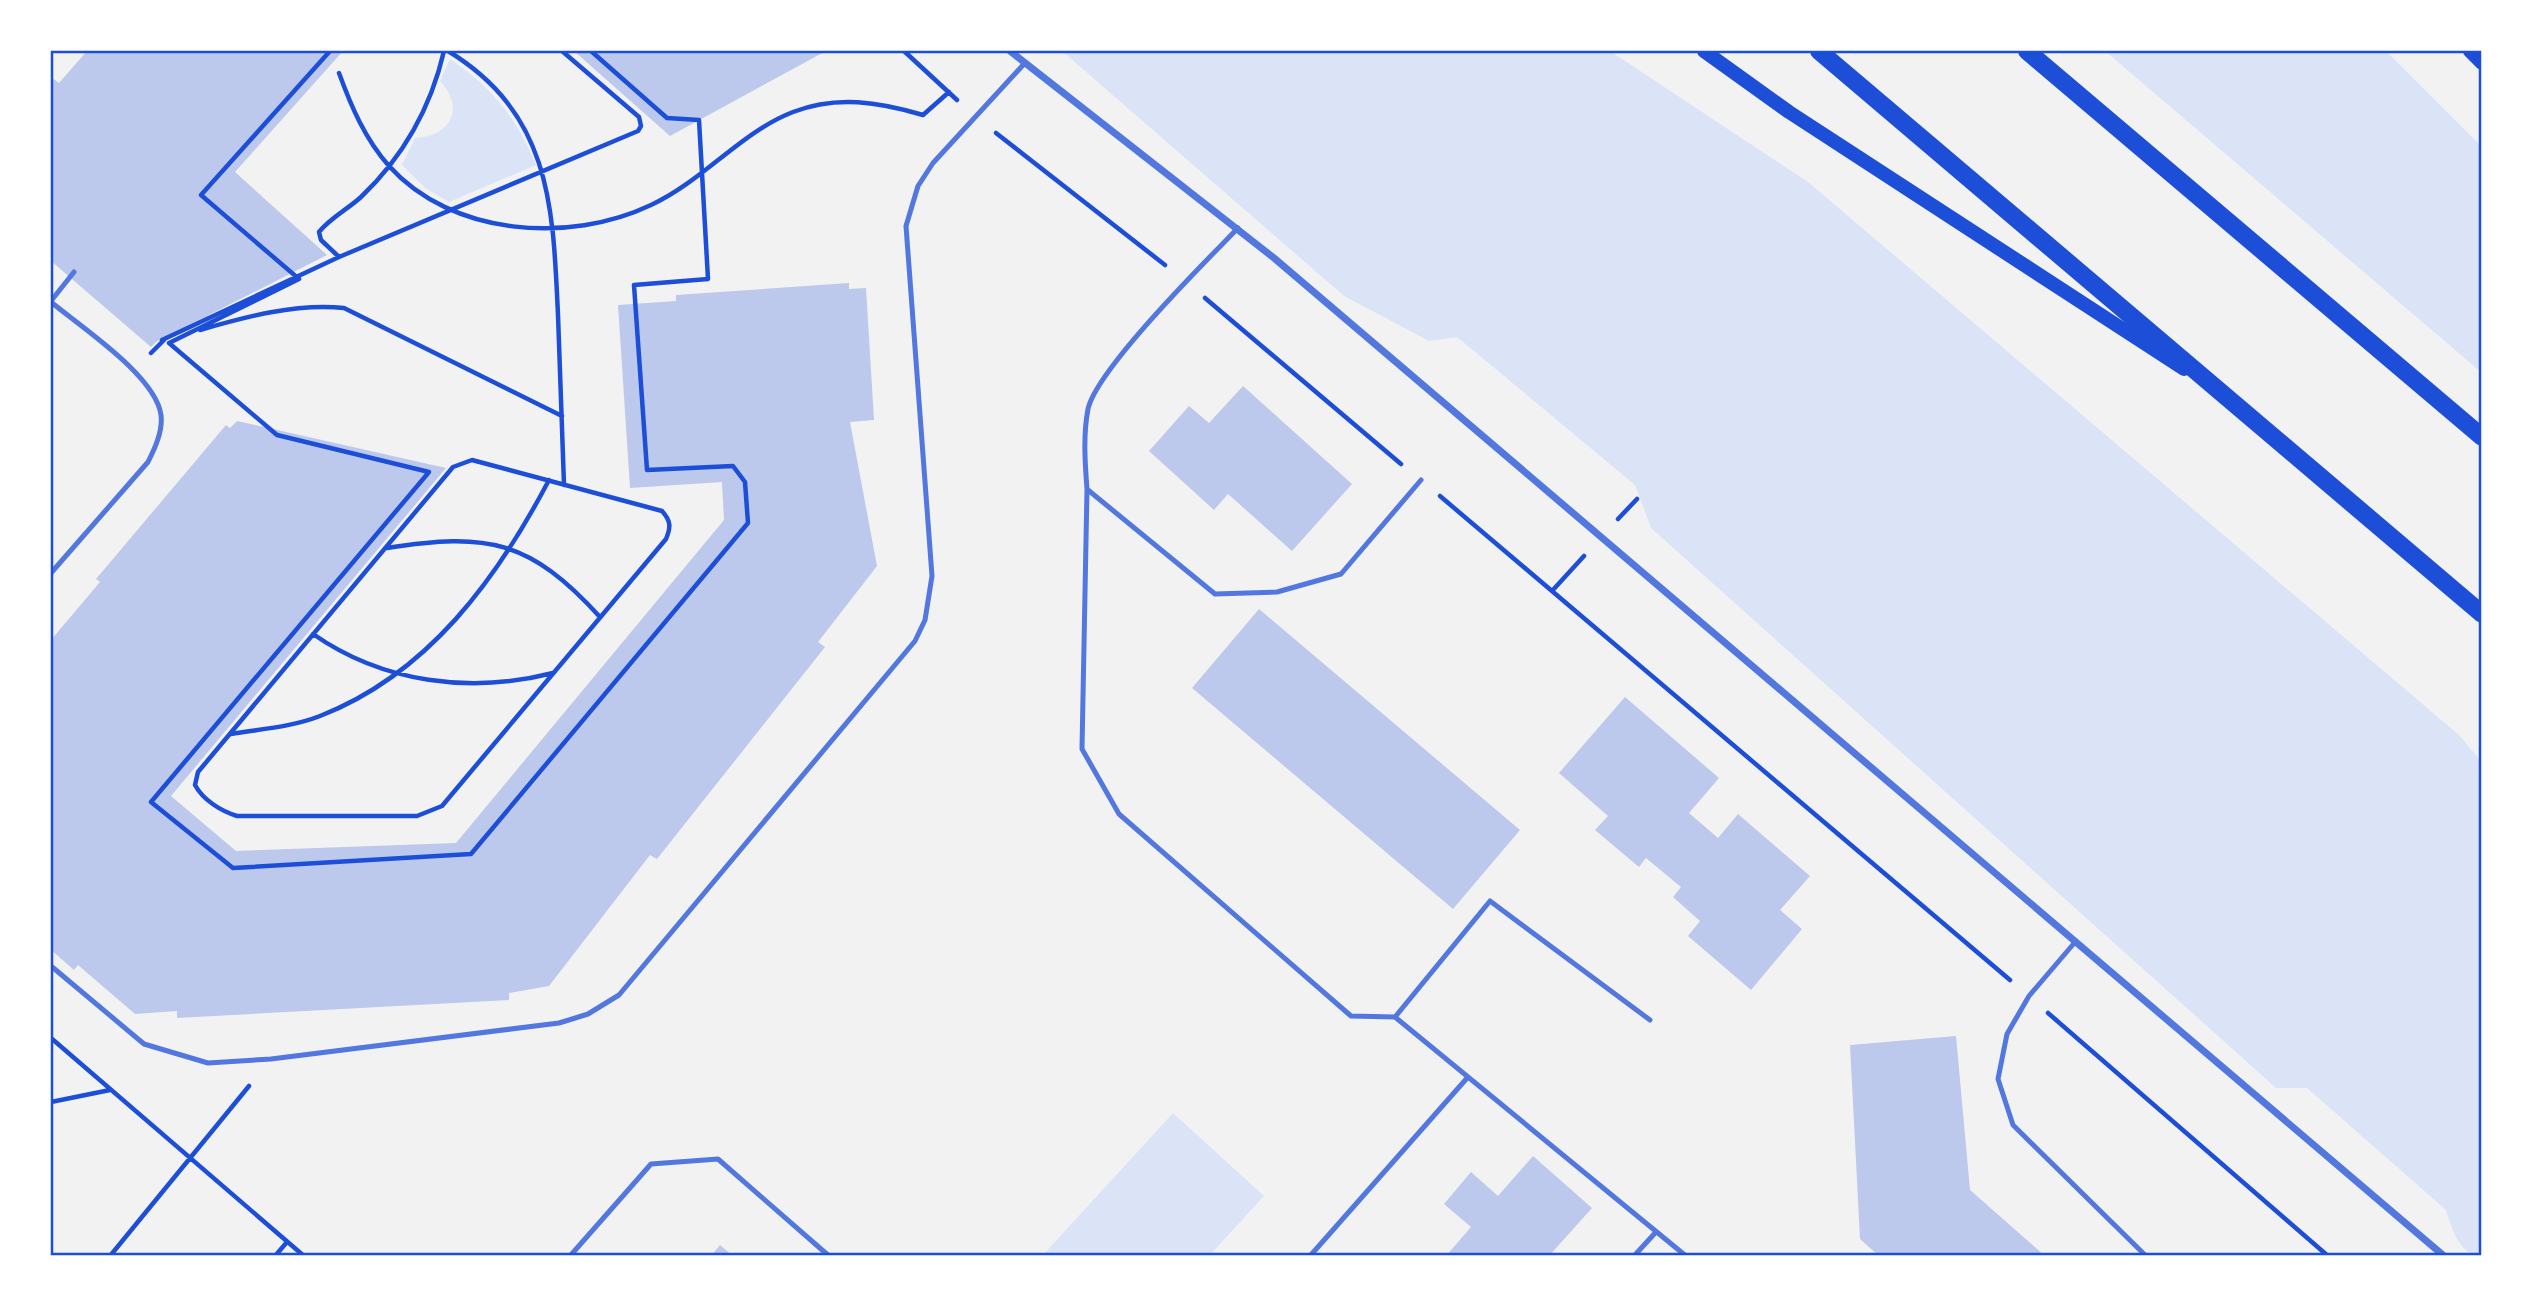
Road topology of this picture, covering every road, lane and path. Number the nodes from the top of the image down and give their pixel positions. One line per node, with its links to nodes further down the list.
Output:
1 (330, 51): 4 (path)
2 (446, 51): 16 (path); 17 (path)
3 (562, 51): 17 (path)
4 (591, 51)
5 (904, 51): 14 (path)
6 (1010, 51): 12 (street)
7 (1704, 51): 27 (main road)
8 (1819, 51): 27 (main road)
9 (2027, 51): 29 (main road)
10 (2470, 51): 11 (main road)
11 (2482, 63)
12 (1024, 64): 15 (lane); 19 (street)
13 (339, 73): 16 (path)
14 (949, 92): 15 (path); 20 (path)
15 (975, 118): 23 (path); 49 (lane)
16 (390, 166): 18 (path); 21 (path)
17 (543, 171): 18 (path); 20 (path)
18 (452, 210): 20 (path); 21 (path)
19 (1238, 228): 23 (lane); 43 (street)
20 (554, 229): 28 (path)
21 (339, 257): 25 (path)
22 (75, 272): 24 (lane)
23 (1186, 282): 31 (path); 33 (lane)
24 (51, 301): 36 (lane)
25 (162, 340): 26 (path); 28 (path)
26 (154, 350)
27 (2227, 397): 37 (main road)
28 (562, 416): 32 (path)
29 (2482, 437)
30 (549, 480): 32 (path); 34 (path); 35 (path)
31 (1421, 480): 33 (lane); 45 (path)
32 (564, 485): 38 (path)
33 (1087, 489): 46 (lane)
34 (386, 548): 35 (path); 39 (path)
35 (511, 548): 38 (path); 40 (path)
36 (51, 573)
37 (2482, 614)
38 (600, 618): 41 (path)
39 (313, 634): 40 (path); 42 (path)
40 (395, 673): 41 (path); 42 (path)
41 (554, 673): 42 (path)
42 (230, 734)
43 (2076, 941): 45 (lane); 66 (street)
44 (51, 966): 49 (lane)
45 (2029, 996): 64 (lane); 65 (path)
46 (1395, 1017): 47 (lane); 50 (lane)
47 (1650, 1020)
48 (51, 1038): 51 (path)
49 (271, 1059): 53 (path)
50 (1468, 1077): 54 (lane); 61 (lane)
51 (111, 1090): 52 (path); 53 (path)
52 (51, 1102)
53 (191, 1158): 55 (path); 56 (path)
54 (1656, 1232): 62 (lane); 63 (lane)
55 (287, 1242): 57 (path); 58 (path)
56 (110, 1256)
57 (275, 1256)
58 (304, 1256)
59 (569, 1256): 60 (lane)
60 (829, 1256)
61 (1310, 1256)
62 (1634, 1256)
63 (1686, 1256)
64 (2146, 1256)
65 (2328, 1256)
66 (2444, 1256)

